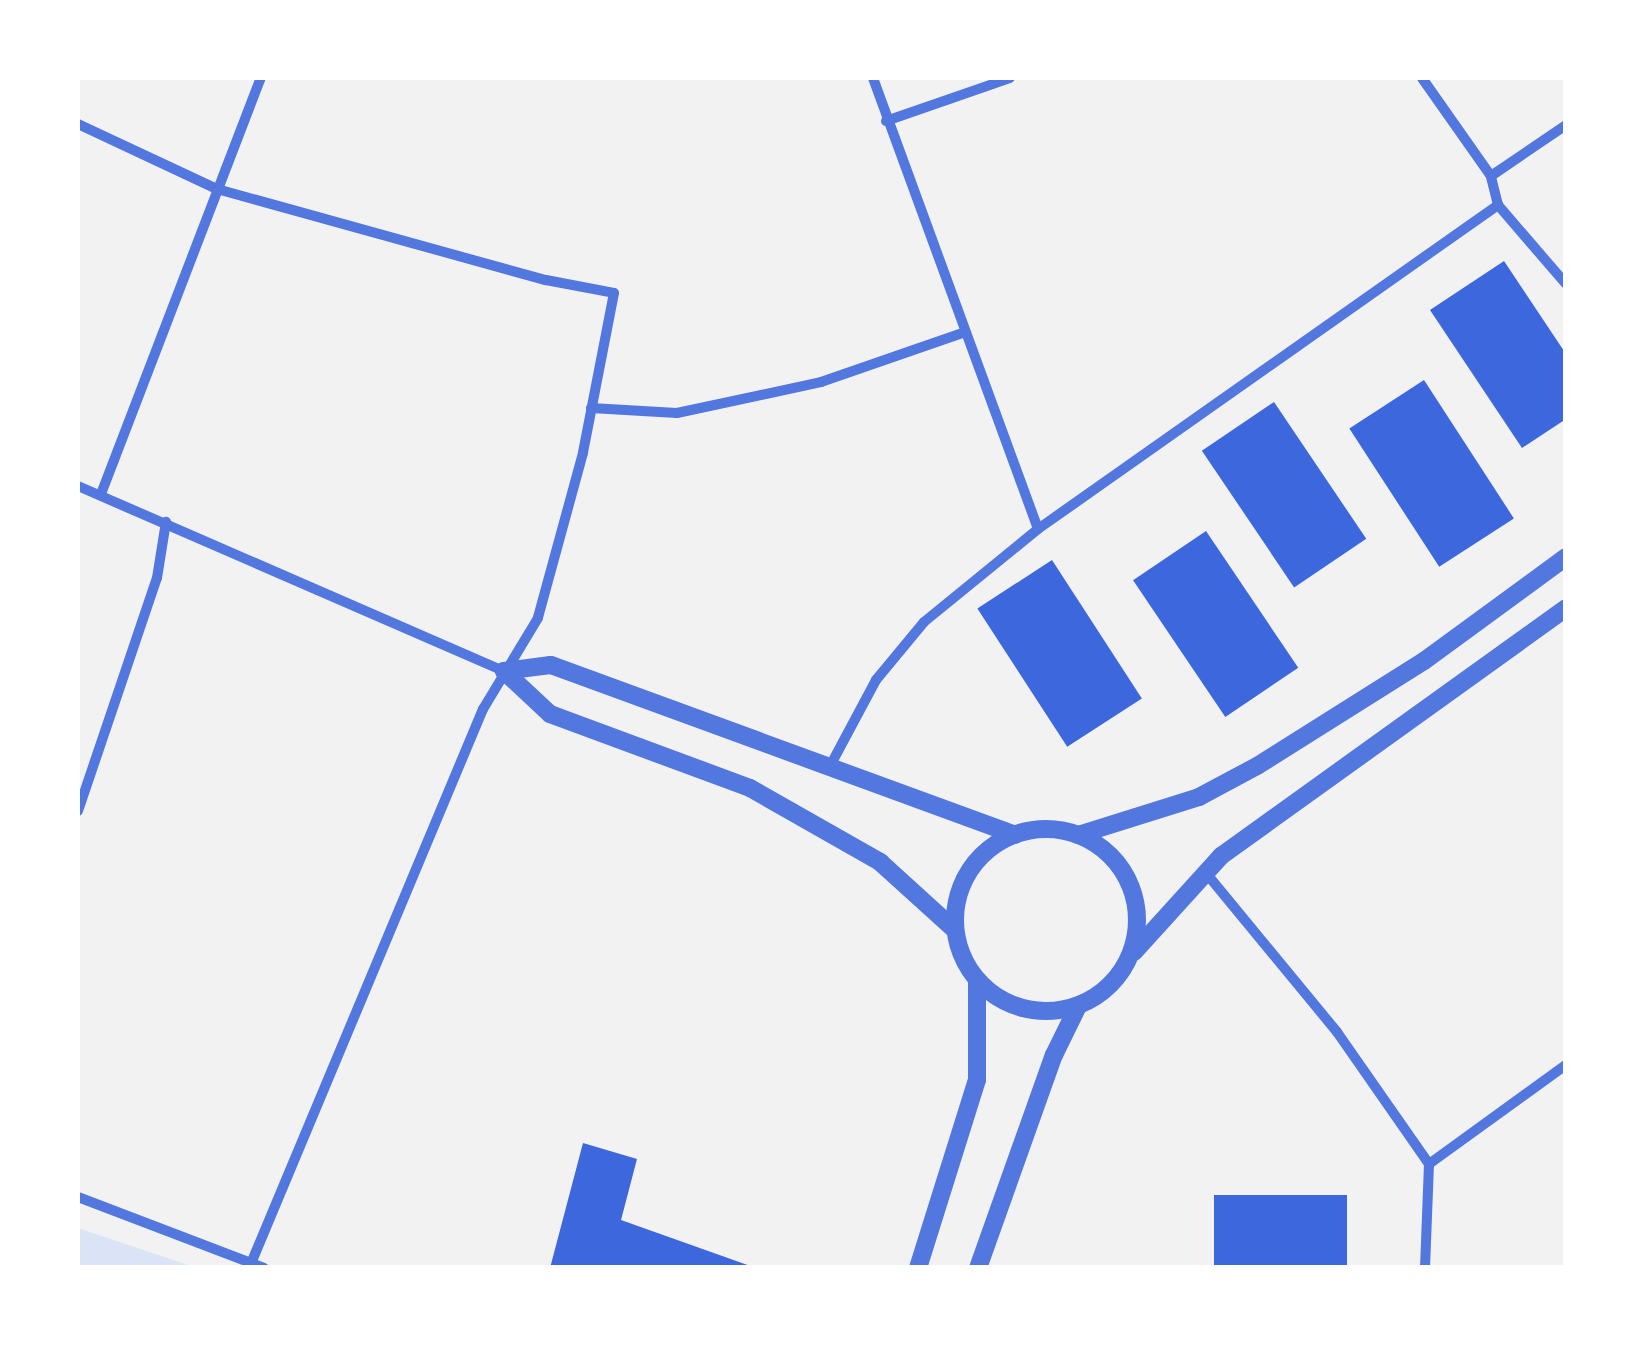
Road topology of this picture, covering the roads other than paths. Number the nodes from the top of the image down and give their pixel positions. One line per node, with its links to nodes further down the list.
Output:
1 (262, 78): 9 (street)
2 (873, 78): 5 (street)
3 (1010, 78): 5 (street)
4 (1422, 78): 8 (street)
5 (886, 122): 12 (street)
6 (78, 124): 9 (street)
7 (1566, 125): 8 (street)
8 (1491, 176): 10 (street)
9 (217, 189): 13 (street); 15 (street)
10 (1498, 205): 11 (street); 17 (street)
11 (1566, 284)
12 (965, 332): 13 (street); 17 (street)
13 (591, 408): 20 (street)
14 (78, 486): 15 (street)
15 (101, 494): 16 (street)
16 (166, 522): 20 (street); 22 (street)
17 (1038, 529): 21 (street)
18 (1566, 557): 24 (street)
19 (1566, 608): 25 (street)
20 (504, 670): 21 (street); 26 (street); 33 (street)
21 (828, 768): 23 (street)
22 (78, 811)
23 (1015, 835): 24 (street); 26 (street)
24 (1078, 835): 27 (street)
25 (1206, 873): 27 (street); 31 (street)
26 (955, 930): 28 (street)
27 (1130, 956): 29 (street)
28 (977, 980): 29 (street); 35 (street)
29 (1078, 1006): 36 (street)
30 (1566, 1065): 31 (street)
31 (1429, 1164): 37 (street)
32 (78, 1197): 33 (street)
33 (250, 1265): 34 (street)
34 (264, 1268)
35 (918, 1268)
36 (978, 1268)
37 (1425, 1268)

